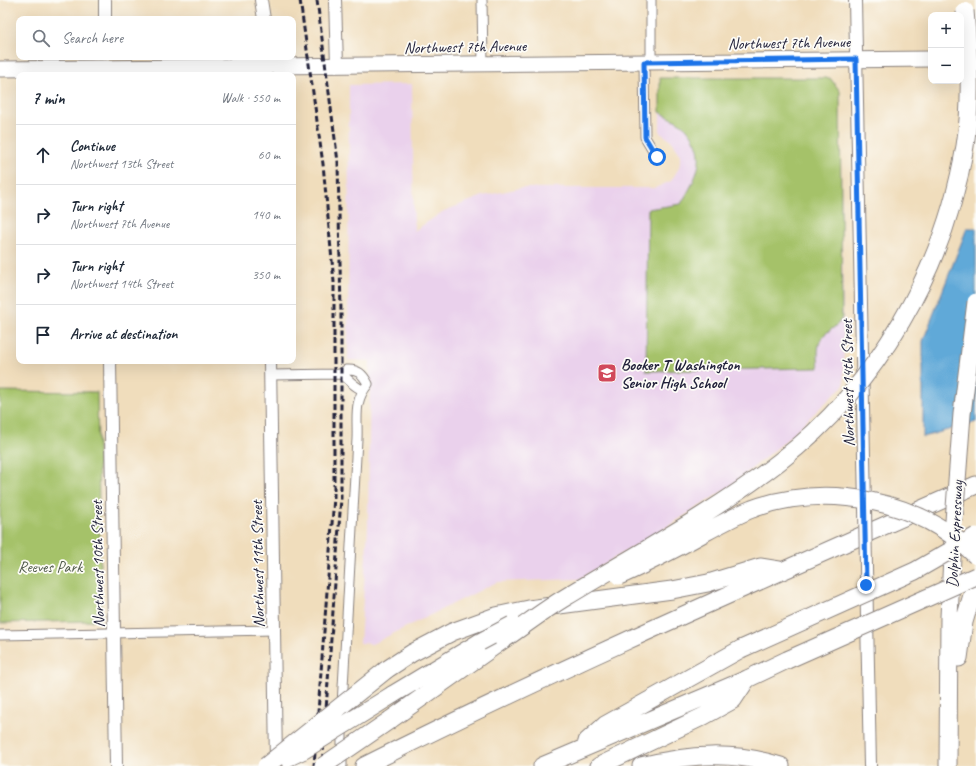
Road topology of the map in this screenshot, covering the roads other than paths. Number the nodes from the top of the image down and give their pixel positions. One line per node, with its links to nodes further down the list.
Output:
1 (105, 0): 8 (street)
2 (261, 0): 9 (street)
3 (335, 0): 17 (street)
4 (482, 0): 15 (street)
5 (651, 0): 14 (street)
6 (855, 0): 10 (street, Northwest 14th Street)
7 (964, 6): 33 (highway, bridge)
8 (105, 16)
9 (264, 16)
10 (856, 59): 11 (main road, Northwest 7th Avenue); 14 (main road, Northwest 7th Avenue); 50 (street, Northwest 14th Street, bridge)
11 (928, 59)
12 (964, 60): 13 (main road)
13 (976, 60)
14 (648, 62): 15 (main road, Northwest 7th Avenue); 20 (street)
15 (482, 64): 17 (main road, Northwest 7th Avenue)
16 (266, 66): 17 (main road, Northwest 7th Avenue); 18 (main road, Northwest 7th Avenue)
17 (337, 66)
18 (106, 67): 19 (main road, Northwest 7th Avenue)
19 (0, 69)
20 (657, 157)
21 (976, 302): 51 (highway, Dolphin Expressway, bridge)
22 (110, 364): 35 (street, Northwest 10th Street)
23 (270, 364): 25 (street, Northwest 11th Street)
24 (340, 374): 25 (street); 26 (street); 26 (street)
25 (270, 375): 34 (street, Northwest 11th Street)
26 (365, 387): 44 (street)
27 (976, 485): 30 (highway)
28 (976, 536): 38 (highway, bridge)
29 (976, 556): 33 (highway, bridge)
30 (781, 570): 40 (highway, bridge); 45 (highway)
31 (976, 576): 37 (highway, bridge)
32 (976, 582): 52 (highway)
33 (570, 595): 41 (highway, bridge); 43 (highway, bridge)
34 (274, 630): 35 (street); 42 (street, Northwest 11th Street)
35 (114, 633): 36 (street); 39 (street, Northwest 10th Street)
36 (0, 635)
37 (750, 677): 38 (highway); 47 (highway)
38 (576, 750): 46 (highway)
39 (116, 766)
40 (266, 766)
41 (271, 766)
42 (276, 766)
43 (323, 766)
44 (342, 766)
45 (364, 766)
46 (542, 766)
47 (599, 766)
48 (641, 766): 49 (highway)
49 (781, 766)
50 (870, 766)
51 (948, 766)
52 (957, 766)

